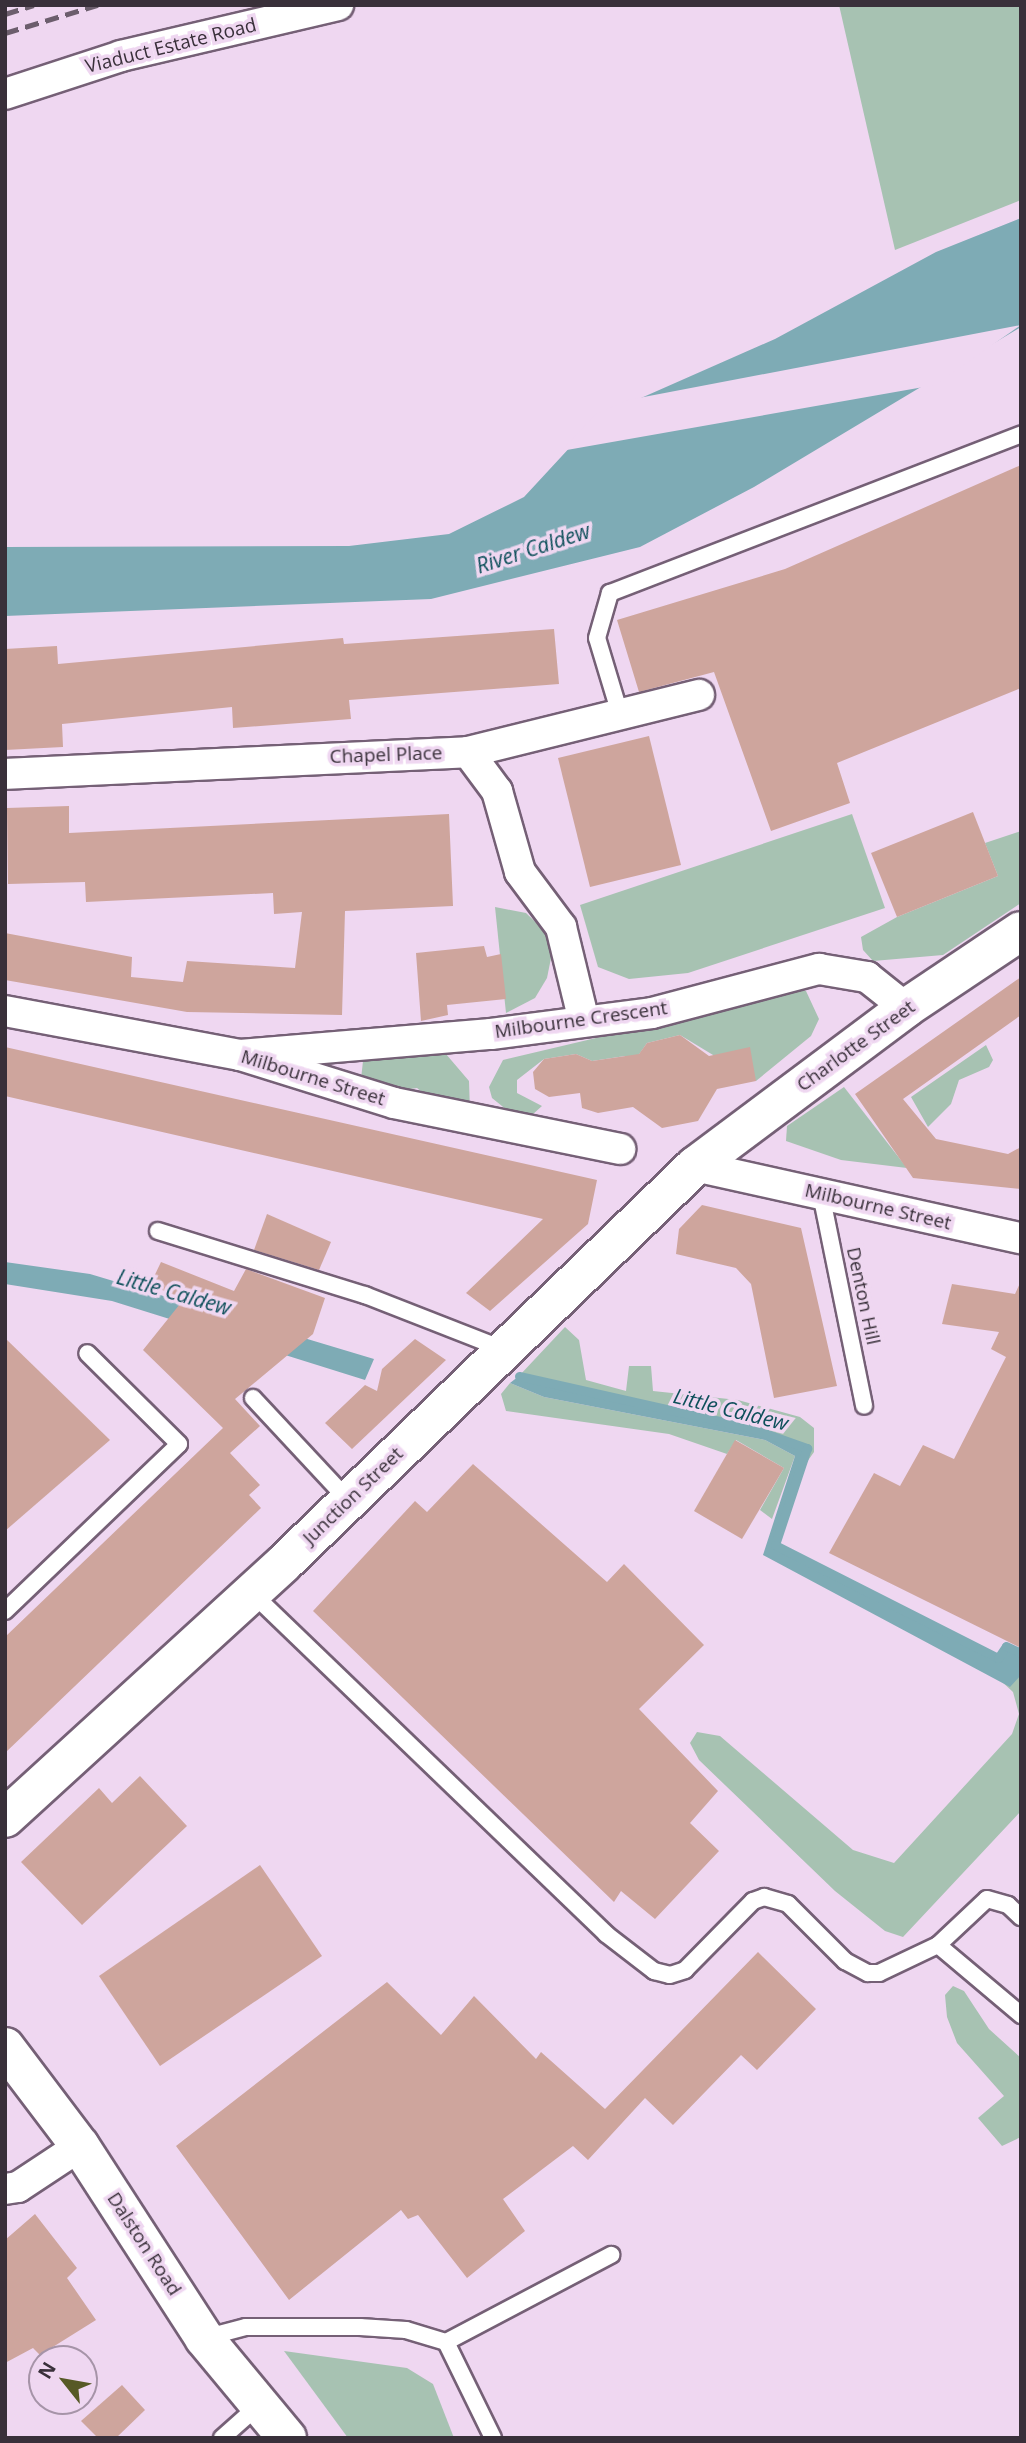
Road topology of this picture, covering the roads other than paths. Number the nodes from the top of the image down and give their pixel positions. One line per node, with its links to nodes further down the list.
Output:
1 (338, 5): 2 (street, Viaduct Estate Road)
2 (5, 94)
3 (1021, 434): 5 (lane)
4 (699, 695): 5 (street)
5 (620, 714): 6 (street)
6 (467, 752): 7 (street, Chapel Place); 11 (street, Chapel Place)
7 (5, 775)
8 (1021, 931): 9 (street, Charlotte Street)
9 (906, 1008): 11 (street, Milbourne Crescent); 14 (street, Charlotte Street)
10 (5, 1011): 12 (street, Milbourne Street)
11 (584, 1021): 12 (street, Milbourne Crescent)
12 (240, 1055): 13 (street, Milbourne Street)
13 (620, 1149)
14 (695, 1166): 15 (street, Milbourne Street); 18 (street, Junction Street)
15 (821, 1194): 17 (street, Milbourne Street); 21 (lane, Denton Hill)
16 (158, 1231): 18 (lane)
17 (1021, 1238)
18 (505, 1350): 22 (street, Junction Street)
19 (87, 1353): 24 (lane)
20 (253, 1398): 22 (lane)
21 (864, 1406)
22 (349, 1501): 23 (street, Junction Street)
23 (251, 1592): 25 (street, Junction Street); 27 (lane)
24 (5, 1611)
25 (5, 1818)
26 (1021, 1917): 27 (lane)
27 (938, 1945): 28 (lane)
28 (1021, 2015)
29 (5, 2048): 30 (street, Dalston Road)
30 (80, 2146): 31 (street); 33 (street, Dalston Road)
31 (5, 2189)
32 (611, 2255): 34 (lane)
33 (204, 2338): 34 (lane); 35 (street, Dalston Road)
34 (446, 2342): 38 (lane)
35 (258, 2406): 36 (lane); 37 (street, Dalston Road)
36 (222, 2438)
37 (287, 2438)
38 (493, 2438)

